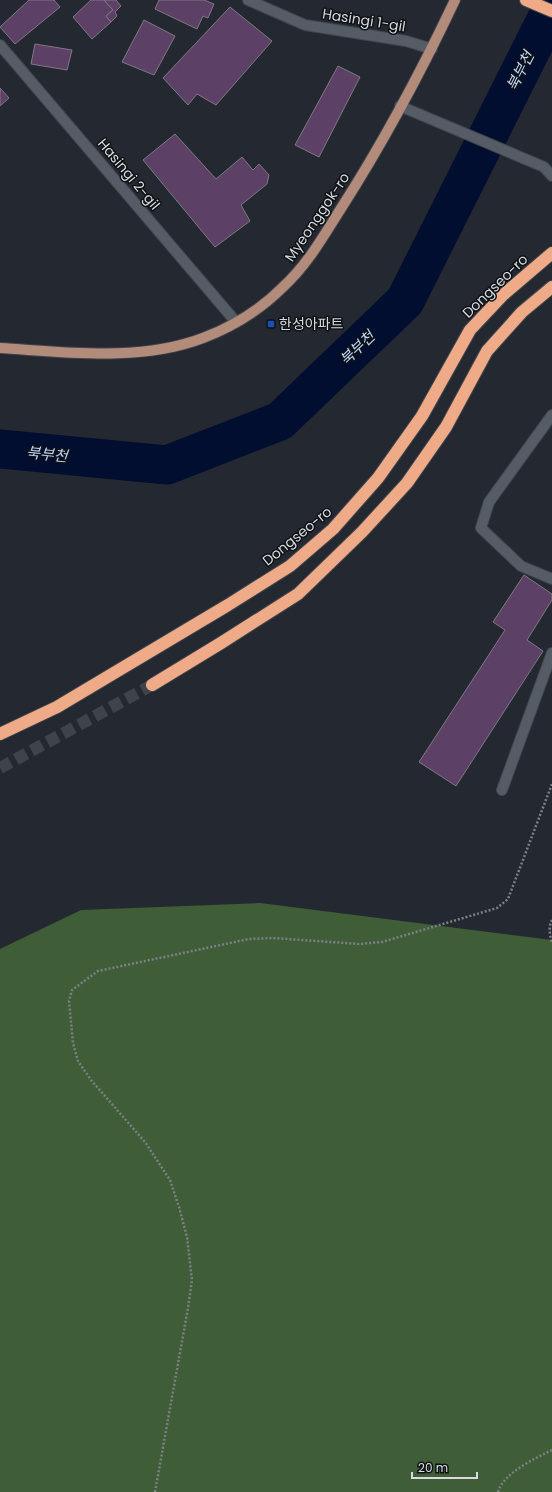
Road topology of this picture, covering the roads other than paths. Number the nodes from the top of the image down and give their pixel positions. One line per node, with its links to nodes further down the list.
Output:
1 (248, 0): 6 (street, Hasingi 1-gil)
2 (455, 0): 6 (main road, Myeonggok-ro)
3 (526, 0): 4 (highway)
4 (552, 11)
5 (0, 45): 11 (street, Hasingi 2-gil)
6 (432, 49): 7 (main road, Myeonggok-ro)
7 (400, 106): 8 (street); 11 (main road, Myeonggok-ro)
8 (552, 176)
9 (550, 254): 17 (highway, Dongseo-ro)
10 (552, 287): 16 (highway)
11 (236, 322): 12 (main road, Myeonggok-ro)
12 (0, 348)
13 (552, 415): 14 (street)
14 (552, 579)
15 (552, 653): 18 (street)
16 (152, 684)
17 (0, 734)
18 (502, 790)

